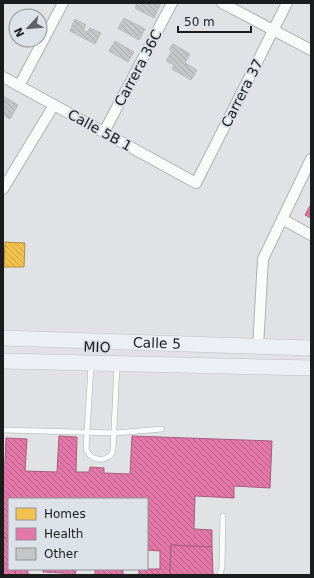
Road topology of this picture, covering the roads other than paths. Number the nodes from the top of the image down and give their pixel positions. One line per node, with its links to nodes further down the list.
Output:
1 (63, 3): 8 (street)
2 (172, 3): 10 (street, Carrera 36C)
3 (222, 3): 5 (street)
4 (288, 3): 5 (street, Carrera 37)
5 (274, 30): 6 (street); 12 (street, Carrera 37)
6 (311, 50)
7 (3, 77): 8 (street, Calle 5B 1)
8 (19, 86): 9 (street, Calle 5B 1)
9 (54, 105): 10 (street, Calle 5B 1); 13 (street)
10 (104, 132): 12 (street, Calle 5B 1)
11 (311, 160): 14 (street)
12 (196, 183)
13 (3, 190)
14 (282, 219): 15 (street); 18 (street)
15 (311, 235)
16 (3, 338): 18 (main road, Calle 5)
17 (27, 345): 20 (lane, MIO)
18 (258, 347): 19 (main road, Calle 5)
19 (311, 348)
20 (311, 353)
21 (3, 356): 24 (lane, MIO)
22 (3, 361): 23 (main road, Calle 5)
23 (91, 363): 25 (main road, Calle 5); 29 (lane)
24 (311, 363)
25 (118, 364): 26 (main road, Calle 5); 30 (lane)
26 (311, 368)
27 (162, 429): 30 (lane)
28 (4, 430): 29 (lane)
29 (88, 432): 30 (lane); 30 (lane)
30 (115, 433)
31 (223, 516): 32 (lane)
32 (220, 575)

